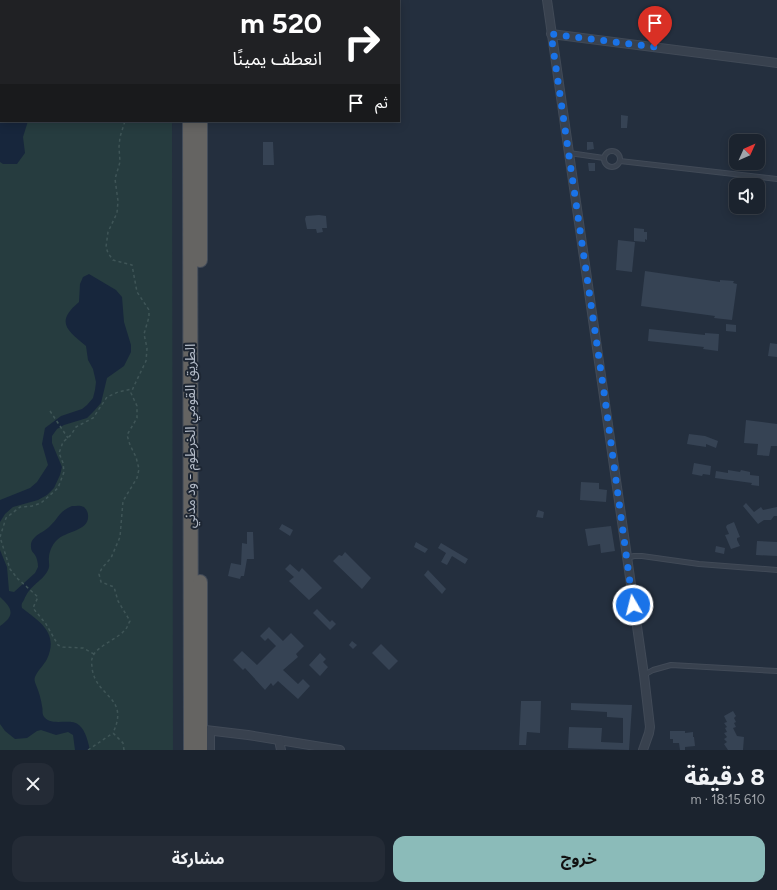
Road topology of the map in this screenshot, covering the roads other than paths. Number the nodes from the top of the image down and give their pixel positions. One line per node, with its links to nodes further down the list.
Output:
1 (547, 0): 2 (street)
2 (551, 34): 3 (street); 6 (street)
3 (777, 63)
4 (190, 122): 14 (highway, الطريق القومي الخرطوم - ود مدني)
5 (200, 122): 14 (highway, الطريق القومي الخرطوم - ود مدني)
6 (568, 153): 7 (lane); 10 (street)
7 (604, 158): 8 (lane); 8 (lane)
8 (620, 161): 9 (lane)
9 (777, 179)
10 (627, 558): 11 (lane); 13 (street)
11 (777, 570)
12 (777, 671): 13 (lane)
13 (644, 675): 21 (street)
14 (200, 730): 15 (street); 16 (highway, الطريق القومي الخرطوم - ود مدني); 17 (highway, الطريق القومي الخرطوم - ود مدني); 18 (street)
15 (279, 740): 19 (street); 20 (street)
16 (190, 750)
17 (200, 750)
18 (210, 750)
19 (281, 750)
20 (340, 750)
21 (643, 750)

